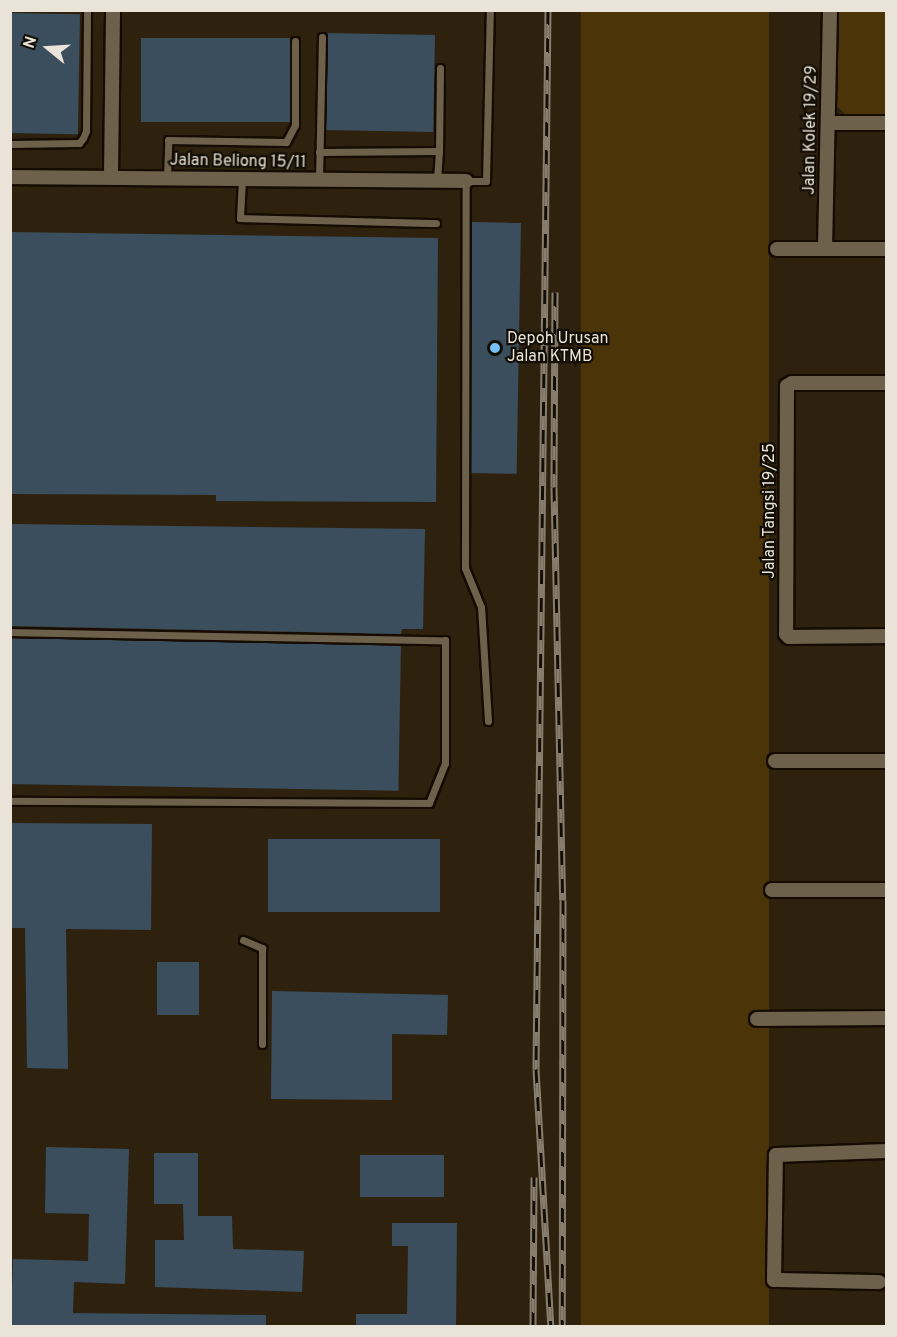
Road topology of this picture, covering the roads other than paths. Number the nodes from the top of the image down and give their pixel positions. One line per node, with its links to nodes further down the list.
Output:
1 (87, 10): 10 (lane)
2 (112, 10): 13 (street)
3 (490, 10): 19 (lane)
4 (830, 10): 8 (street, Jalan Kolek 19/29)
5 (322, 37): 12 (lane)
6 (295, 42): 15 (lane)
7 (440, 68): 11 (lane)
8 (828, 123): 9 (street); 22 (street, Jalan Kolek 19/29)
9 (886, 123)
10 (10, 144)
11 (438, 151): 12 (lane); 18 (lane)
12 (319, 152): 17 (lane)
13 (111, 176): 14 (street, Jalan Beliong 15/11); 15 (street, Jalan Beliong 15/11)
14 (10, 177)
15 (167, 178): 16 (street, Jalan Beliong 15/11)
16 (242, 179): 17 (street, Jalan Beliong 15/11); 20 (lane)
17 (319, 180): 18 (street, Jalan Beliong 15/11)
18 (437, 181): 19 (street, Jalan Beliong 15/11)
19 (466, 181): 27 (lane)
20 (436, 223)
21 (777, 249): 22 (street)
22 (825, 249): 23 (street)
23 (886, 249)
24 (886, 383): 26 (street, Jalan Tangsi 19/25)
25 (10, 632): 30 (lane)
26 (886, 636)
27 (488, 721)
28 (775, 761): 29 (street)
29 (886, 761)
30 (10, 801)
31 (772, 890): 32 (street)
32 (886, 890)
33 (243, 940): 36 (lane)
34 (886, 1018): 35 (street)
35 (757, 1019)
36 (262, 1044)
37 (886, 1151): 38 (street)
38 (879, 1282)

